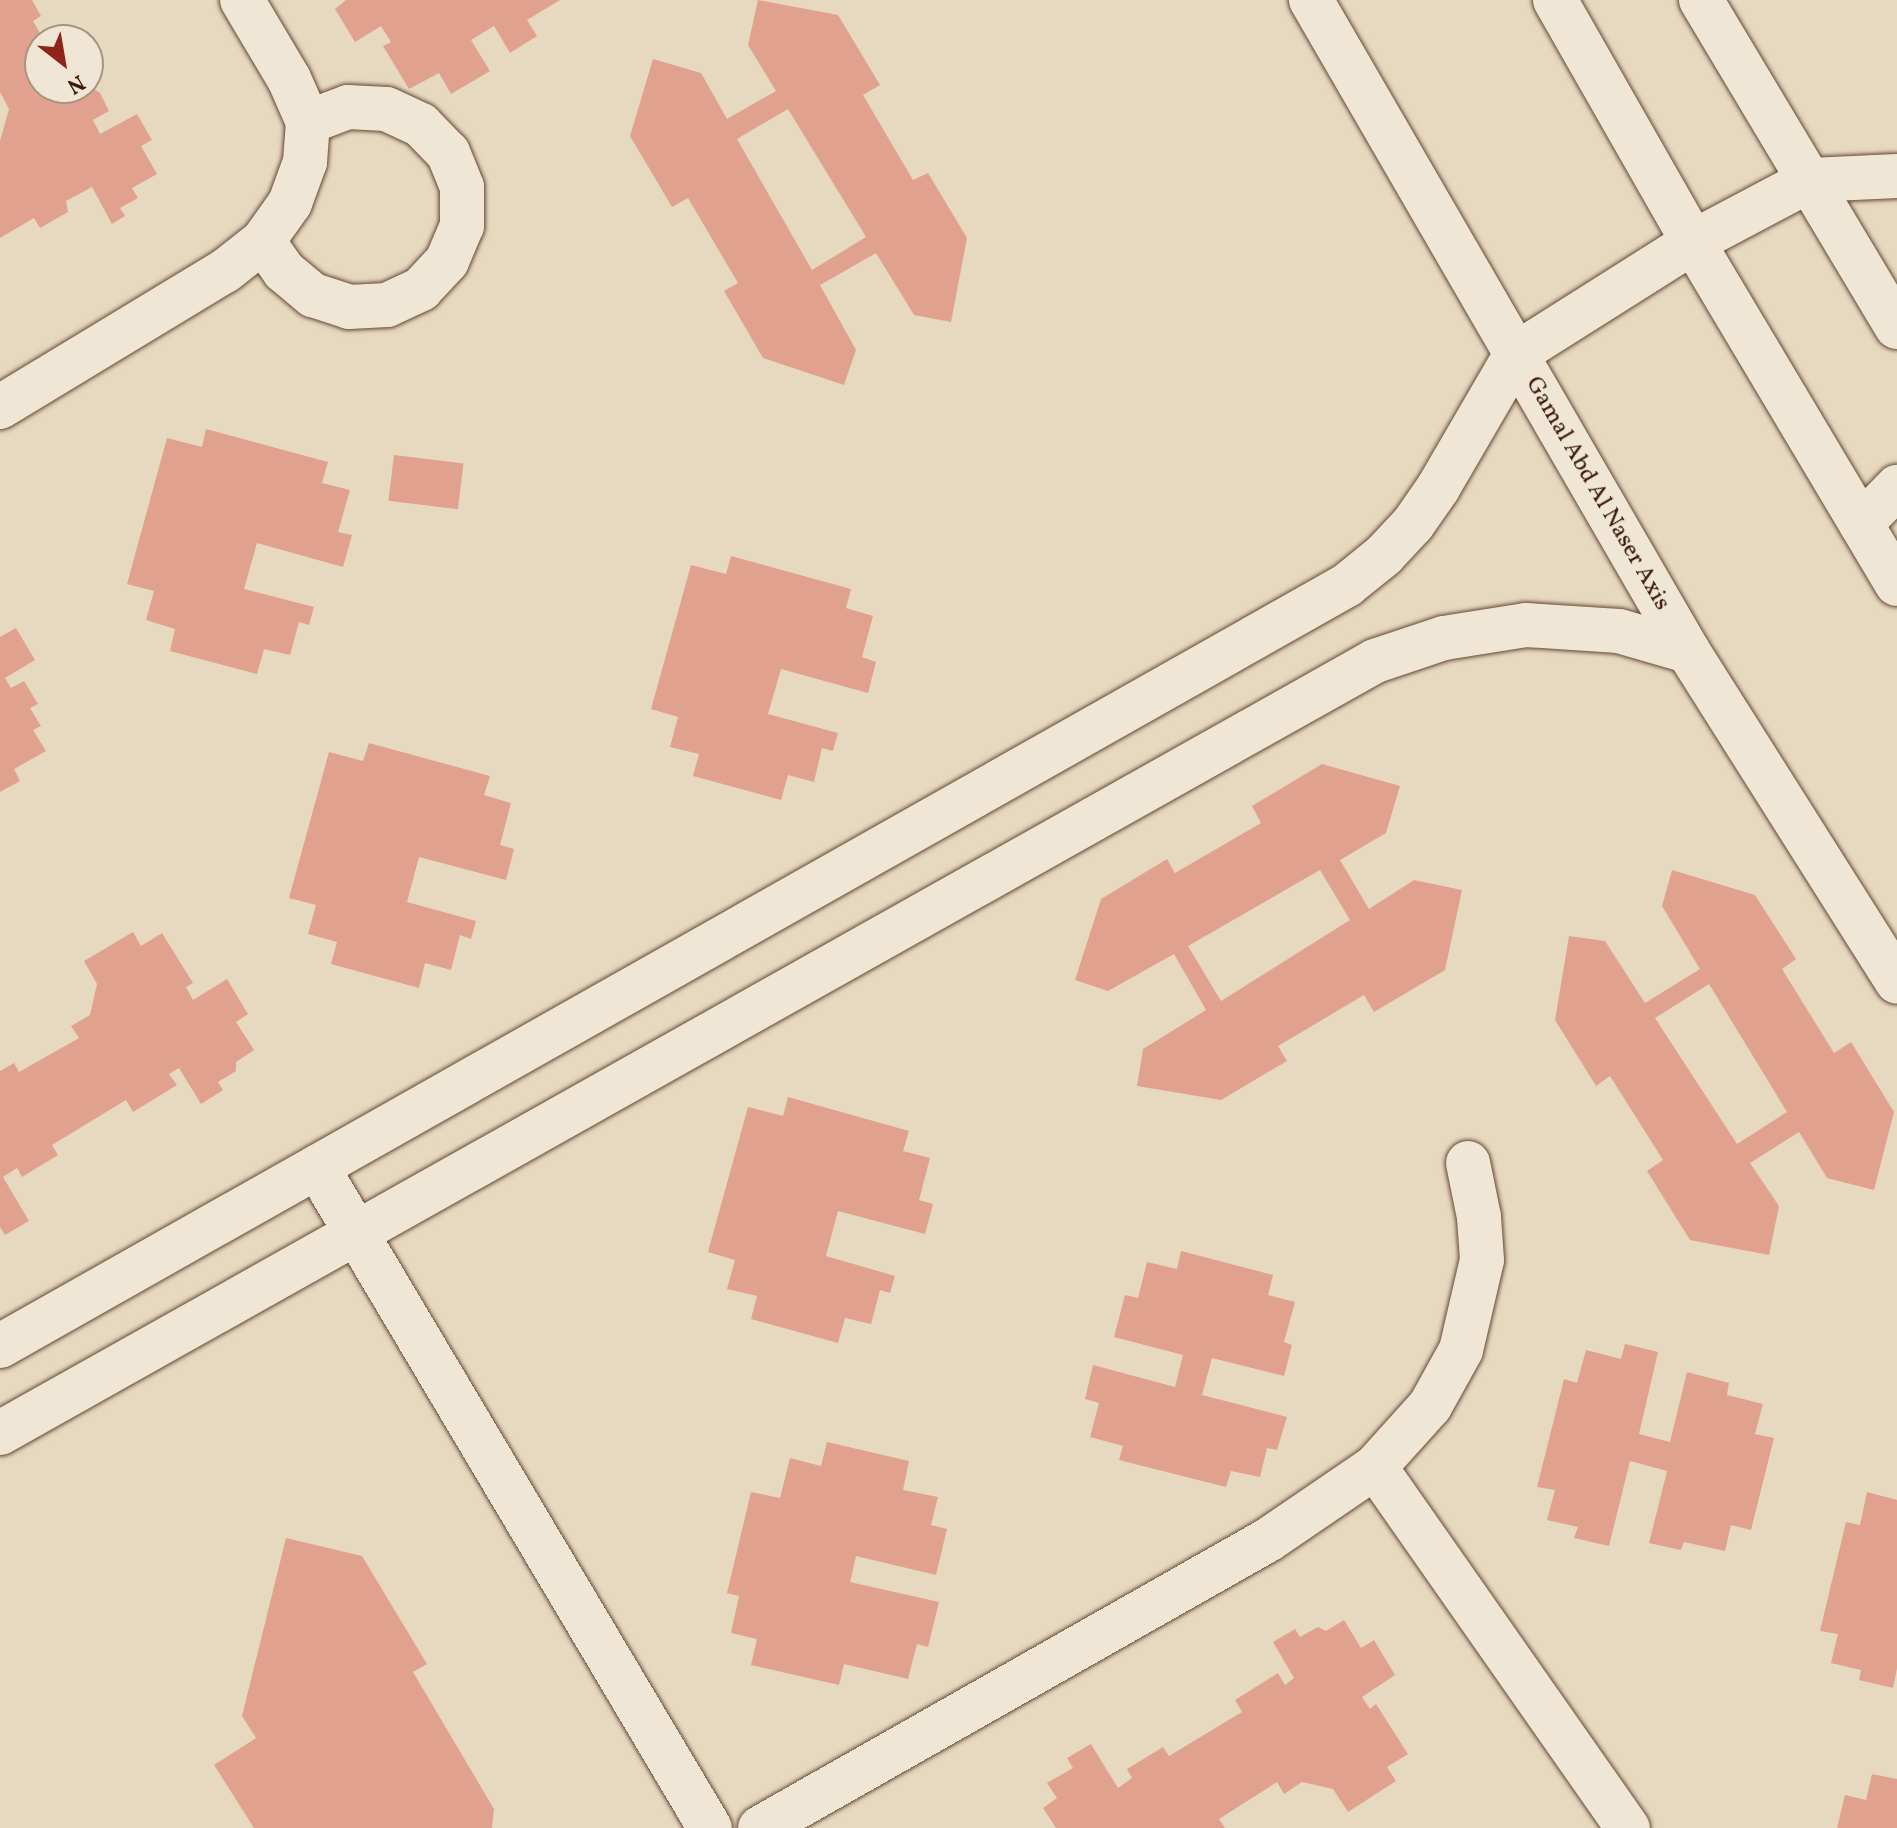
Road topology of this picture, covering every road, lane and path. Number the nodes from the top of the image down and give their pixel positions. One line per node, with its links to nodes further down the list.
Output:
1 (242, 0): 5 (street)
2 (1311, 0): 11 (street, Gamal Abd Al Naser Axis)
3 (1555, 0): 9 (street)
4 (1701, 0): 7 (street)
5 (308, 122): 8 (street); 8 (street)
6 (1897, 176): 7 (street)
7 (1810, 180): 9 (street); 10 (street)
8 (263, 241): 12 (street)
9 (1693, 242): 11 (street); 14 (street)
10 (1897, 327)
11 (1516, 354): 16 (street, Gamal Abd Al Naser Axis); 19 (street)
12 (0, 407)
13 (1897, 487): 14 (street)
14 (1861, 524): 15 (street)
15 (1897, 584)
16 (1688, 651): 17 (street, Gamal Abd Al Naser Axis); 20 (street)
17 (1897, 981)
18 (1468, 1163): 23 (street)
19 (317, 1167): 20 (street); 21 (street)
20 (355, 1232): 22 (street); 24 (street)
21 (0, 1346)
22 (0, 1433)
23 (1375, 1467): 25 (street); 26 (street)
24 (710, 1828)
25 (760, 1828)
26 (1628, 1828)

